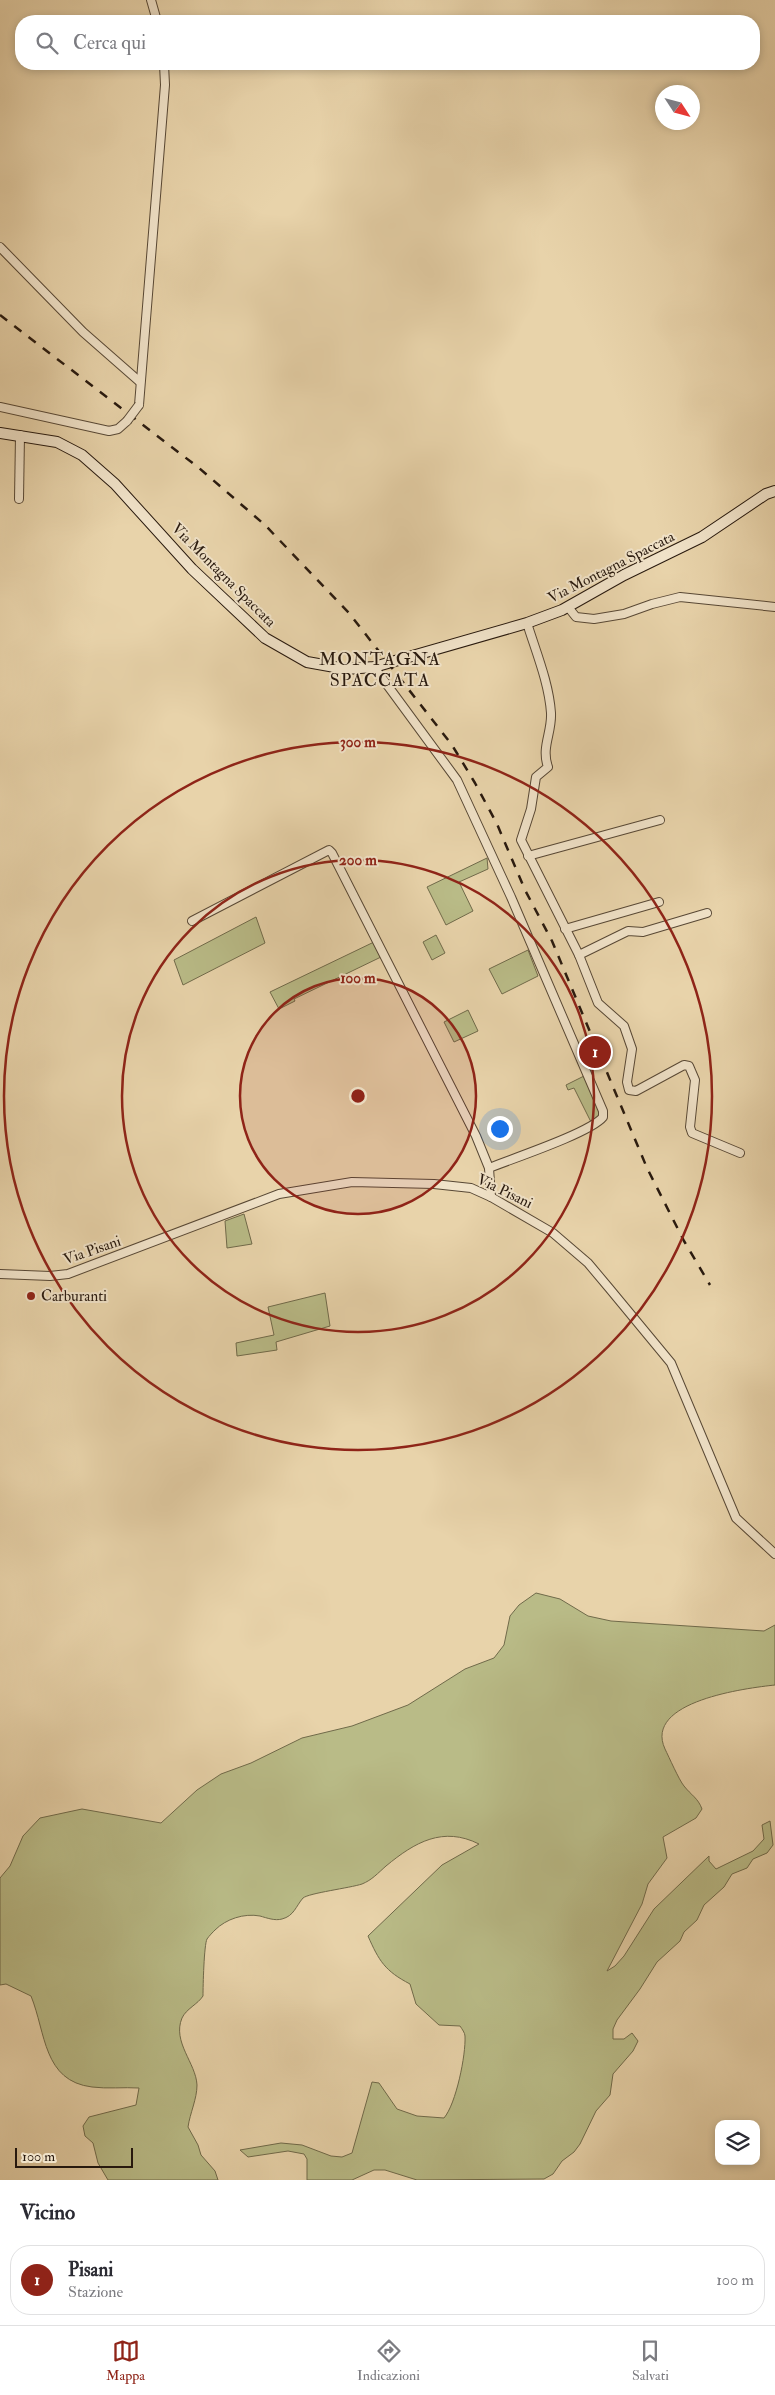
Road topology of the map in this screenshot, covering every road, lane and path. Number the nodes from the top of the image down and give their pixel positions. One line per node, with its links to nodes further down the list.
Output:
1 (151, 0): 2 (street)
2 (156, 15)
3 (164, 70): 5 (street)
4 (0, 247): 5 (street)
5 (140, 382): 6 (street, bridge)
6 (0, 407)
7 (0, 433): 8 (main road, Via Montagna Spaccata)
8 (20, 435): 10 (street); 14 (main road, Via Montagna Spaccata)
9 (775, 491): 11 (main road, Via Montagna Spaccata)
10 (18, 499)
11 (568, 607): 12 (street); 13 (main road, Via Montagna Spaccata)
12 (775, 607)
13 (527, 623): 14 (main road, Via Montagna Spaccata); 16 (street)
14 (374, 667): 23 (street)
15 (660, 820): 16 (street)
16 (528, 856): 20 (street)
17 (659, 902): 20 (street)
18 (707, 913): 21 (street)
19 (192, 922): 23 (street)
20 (566, 929): 21 (street)
21 (579, 955): 22 (street)
22 (740, 1153)
23 (489, 1168): 24 (street)
24 (491, 1197): 25 (street, Via Pisani); 26 (street, Via Pisani)
25 (0, 1274)
26 (775, 1554)

